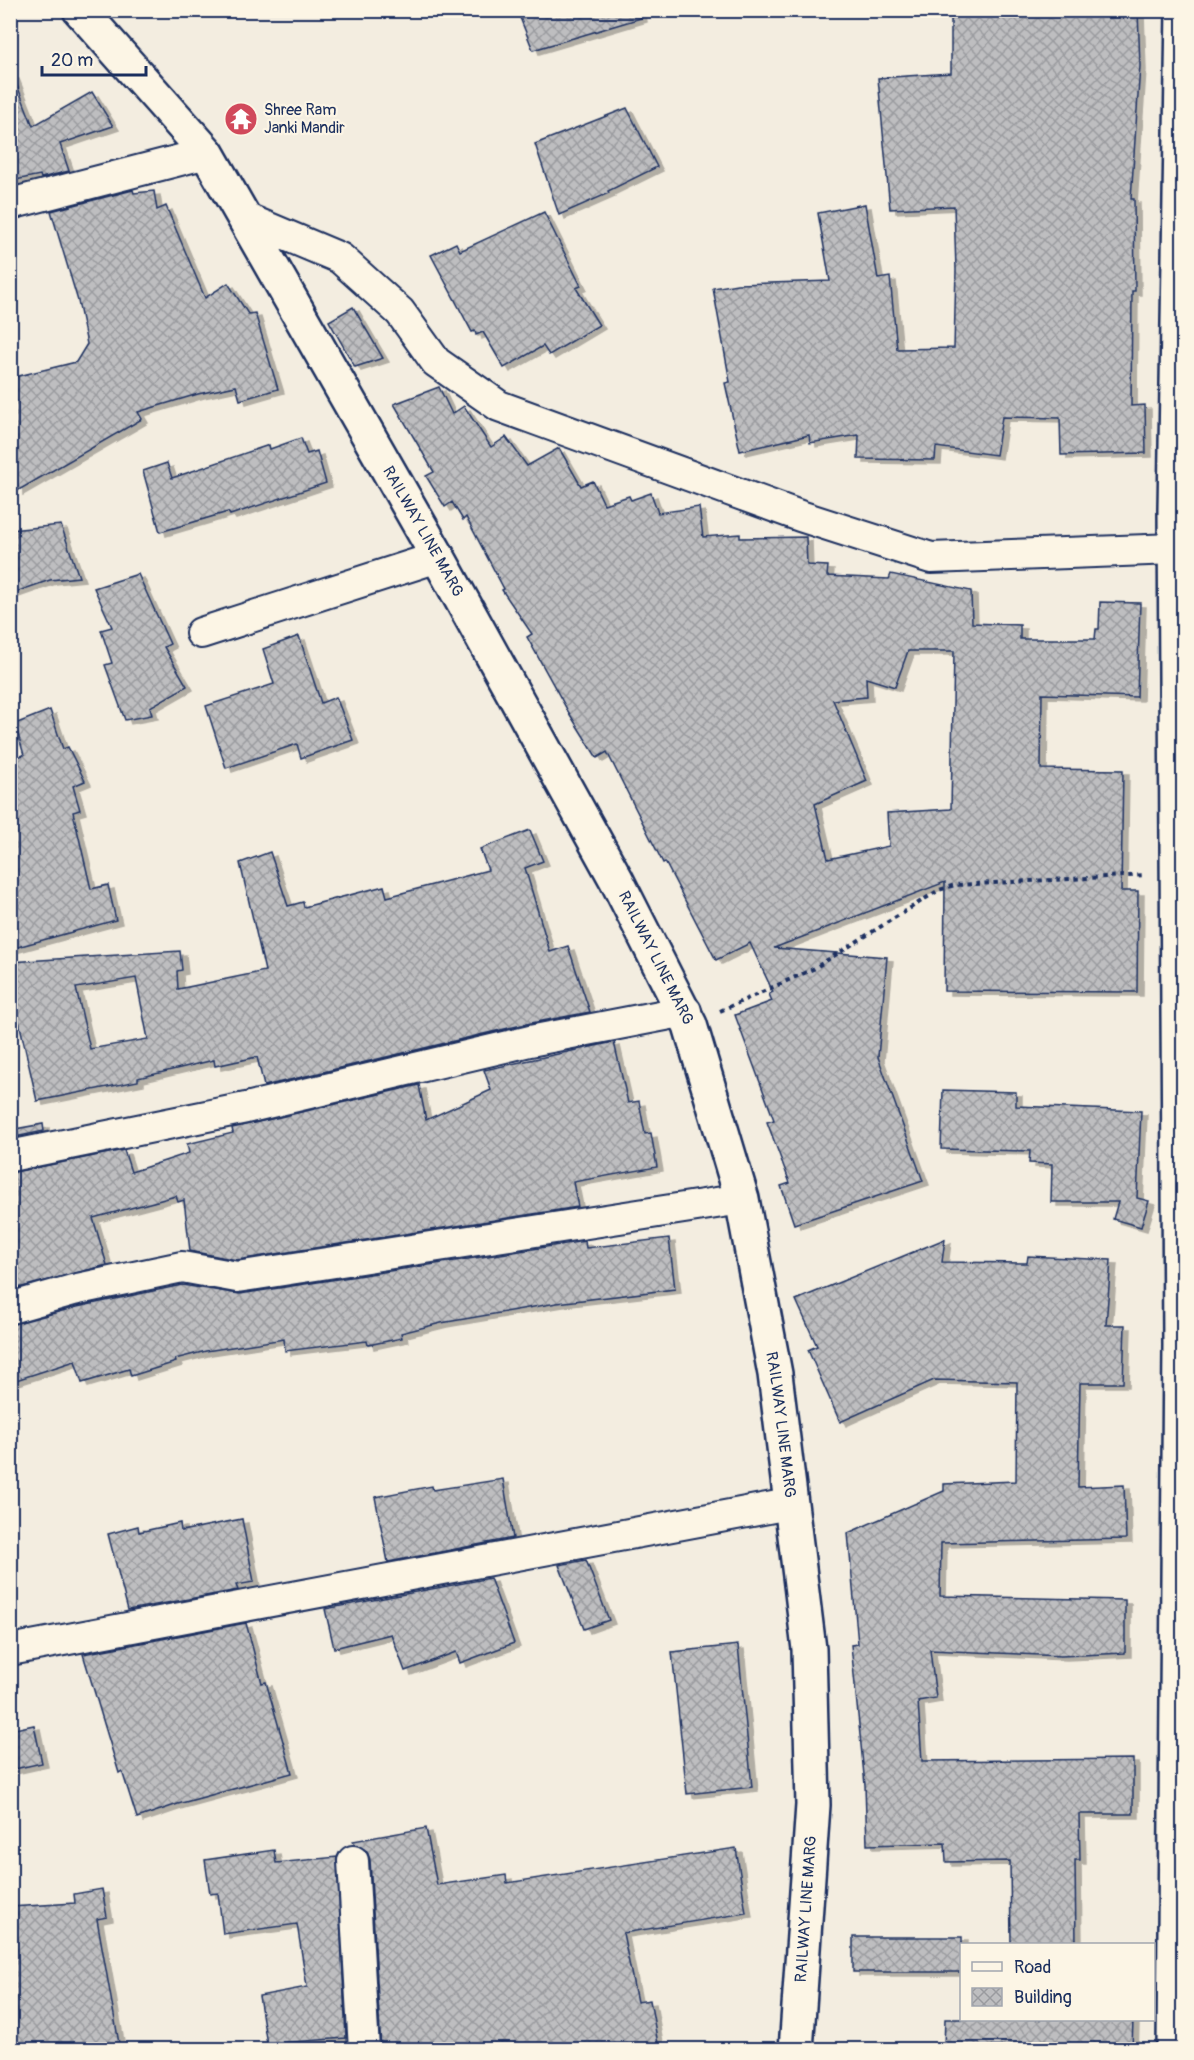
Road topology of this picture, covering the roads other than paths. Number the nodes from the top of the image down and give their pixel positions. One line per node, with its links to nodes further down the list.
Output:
1 (80, 10): 3 (main road, RAILWAY LINE MARG)
2 (1183, 10): 6 (main road)
3 (207, 153): 4 (street); 5 (main road, RAILWAY LINE MARG)
4 (10, 204)
5 (245, 218): 7 (street); 8 (main road, RAILWAY LINE MARG)
6 (1179, 511): 7 (main road)
7 (1175, 549): 14 (main road)
8 (438, 557): 9 (street); 10 (main road, RAILWAY LINE MARG)
9 (201, 633)
10 (688, 1018): 11 (street); 12 (main road, RAILWAY LINE MARG)
11 (10, 1156)
12 (741, 1199): 13 (street); 15 (main road, RAILWAY LINE MARG)
13 (10, 1308)
14 (1182, 1345): 18 (main road)
15 (789, 1504): 16 (street); 20 (main road, RAILWAY LINE MARG)
16 (10, 1650)
17 (353, 1861): 19 (street)
18 (1179, 1902): 21 (main road)
19 (364, 2049)
20 (796, 2049)
21 (1174, 2049)

